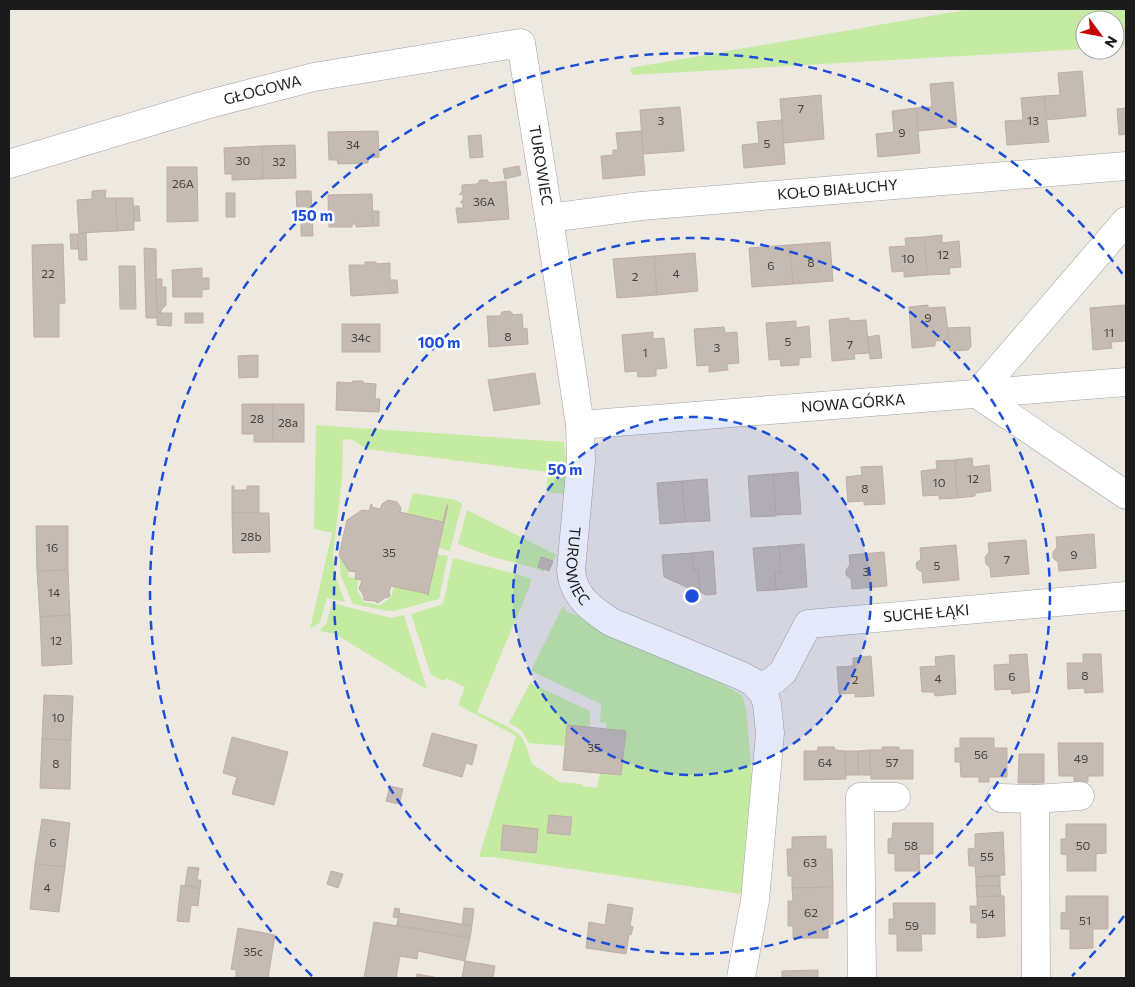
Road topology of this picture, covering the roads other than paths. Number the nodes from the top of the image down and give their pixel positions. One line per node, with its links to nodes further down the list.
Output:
1 (521, 43): 2 (street, GŁOGOWA); 4 (street, TUROWIEC)
2 (9, 164)
3 (1126, 166): 4 (street, KOŁO BIAŁUCHY)
4 (549, 218): 8 (street, TUROWIEC)
5 (1126, 222): 7 (street)
6 (1126, 382): 7 (street, NOWA GÓRKA)
7 (977, 394): 8 (street, NOWA GÓRKA); 9 (street)
8 (580, 425): 11 (street, TUROWIEC)
9 (1126, 495)
10 (1126, 596): 11 (street, SUCHE ŁĄKI)
11 (760, 688): 16 (street)
12 (1080, 796): 15 (street)
13 (896, 797): 17 (street)
14 (1001, 798): 15 (street)
15 (1035, 799): 18 (street)
16 (741, 978)
17 (862, 978)
18 (1036, 978)

